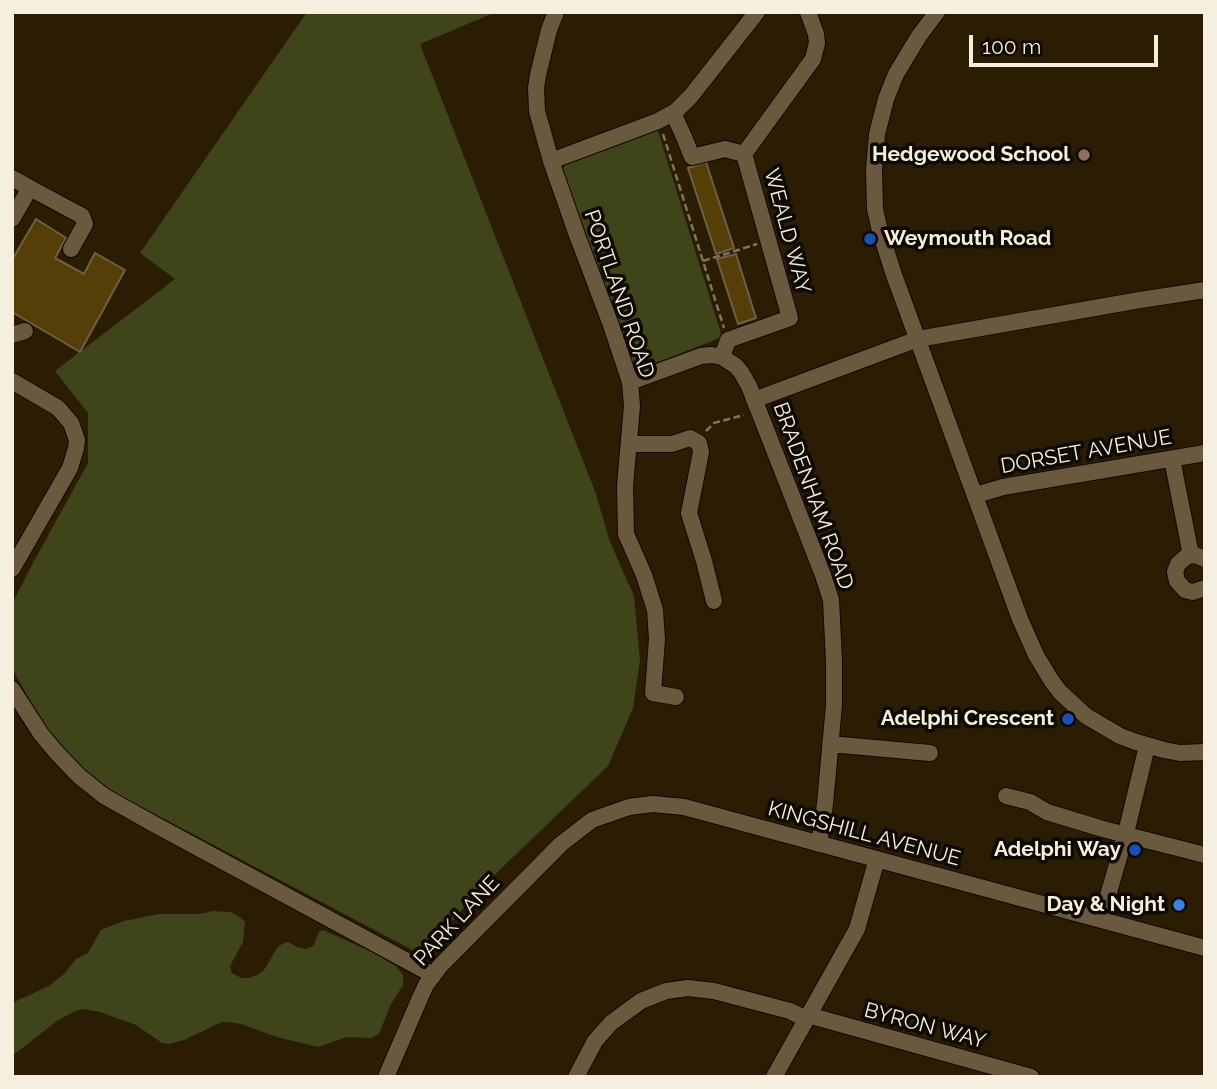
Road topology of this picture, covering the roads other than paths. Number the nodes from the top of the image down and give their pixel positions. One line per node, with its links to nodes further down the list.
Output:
1 (556, 12): 7 (street, PORTLAND ROAD)
2 (757, 12): 5 (street)
3 (808, 12): 6 (street, WEALD WAY)
4 (930, 15): 13 (street)
5 (665, 117): 6 (street); 7 (street)
6 (744, 154): 14 (street, WEALD WAY)
7 (551, 161): 16 (street, PORTLAND ROAD)
8 (12, 178): 9 (street)
9 (30, 188): 10 (street); 11 (street)
10 (12, 219)
11 (71, 249)
12 (1205, 290): 13 (street)
13 (918, 339): 17 (street); 21 (street)
14 (722, 357): 16 (street); 17 (street, BRADENHAM ROAD)
15 (12, 381): 23 (street)
16 (630, 382): 18 (street, PORTLAND ROAD)
17 (756, 405): 28 (street, BRADENHAM ROAD)
18 (629, 444): 25 (street); 27 (street, PORTLAND ROAD)
19 (1205, 453): 20 (street, DORSET AVENUE)
20 (1172, 458): 21 (street, DORSET AVENUE); 22 (street)
21 (976, 495): 29 (street)
22 (1198, 557): 24 (street)
23 (12, 569)
24 (1205, 588)
25 (715, 601)
26 (12, 689): 40 (street)
27 (676, 697)
28 (830, 744): 31 (street); 35 (street, BRADENHAM ROAD)
29 (1147, 746): 30 (street); 34 (street)
30 (1205, 752)
31 (930, 753)
32 (1006, 796): 34 (street)
33 (592, 820): 35 (street, KINGSHILL AVENUE); 40 (street, PARK LANE)
34 (1126, 833): 36 (street); 38 (street)
35 (819, 844): 37 (street, KINGSHILL AVENUE)
36 (1205, 855)
37 (877, 859): 38 (street, KINGSHILL AVENUE); 41 (street)
38 (1101, 920): 39 (street, KINGSHILL AVENUE)
39 (1205, 948)
40 (433, 975): 42 (street, PARK LANE)
41 (807, 1017): 43 (street, BYRON WAY); 44 (street); 45 (street, BYRON WAY)
42 (386, 1077)
43 (576, 1077)
44 (774, 1077)
45 (1031, 1077)

